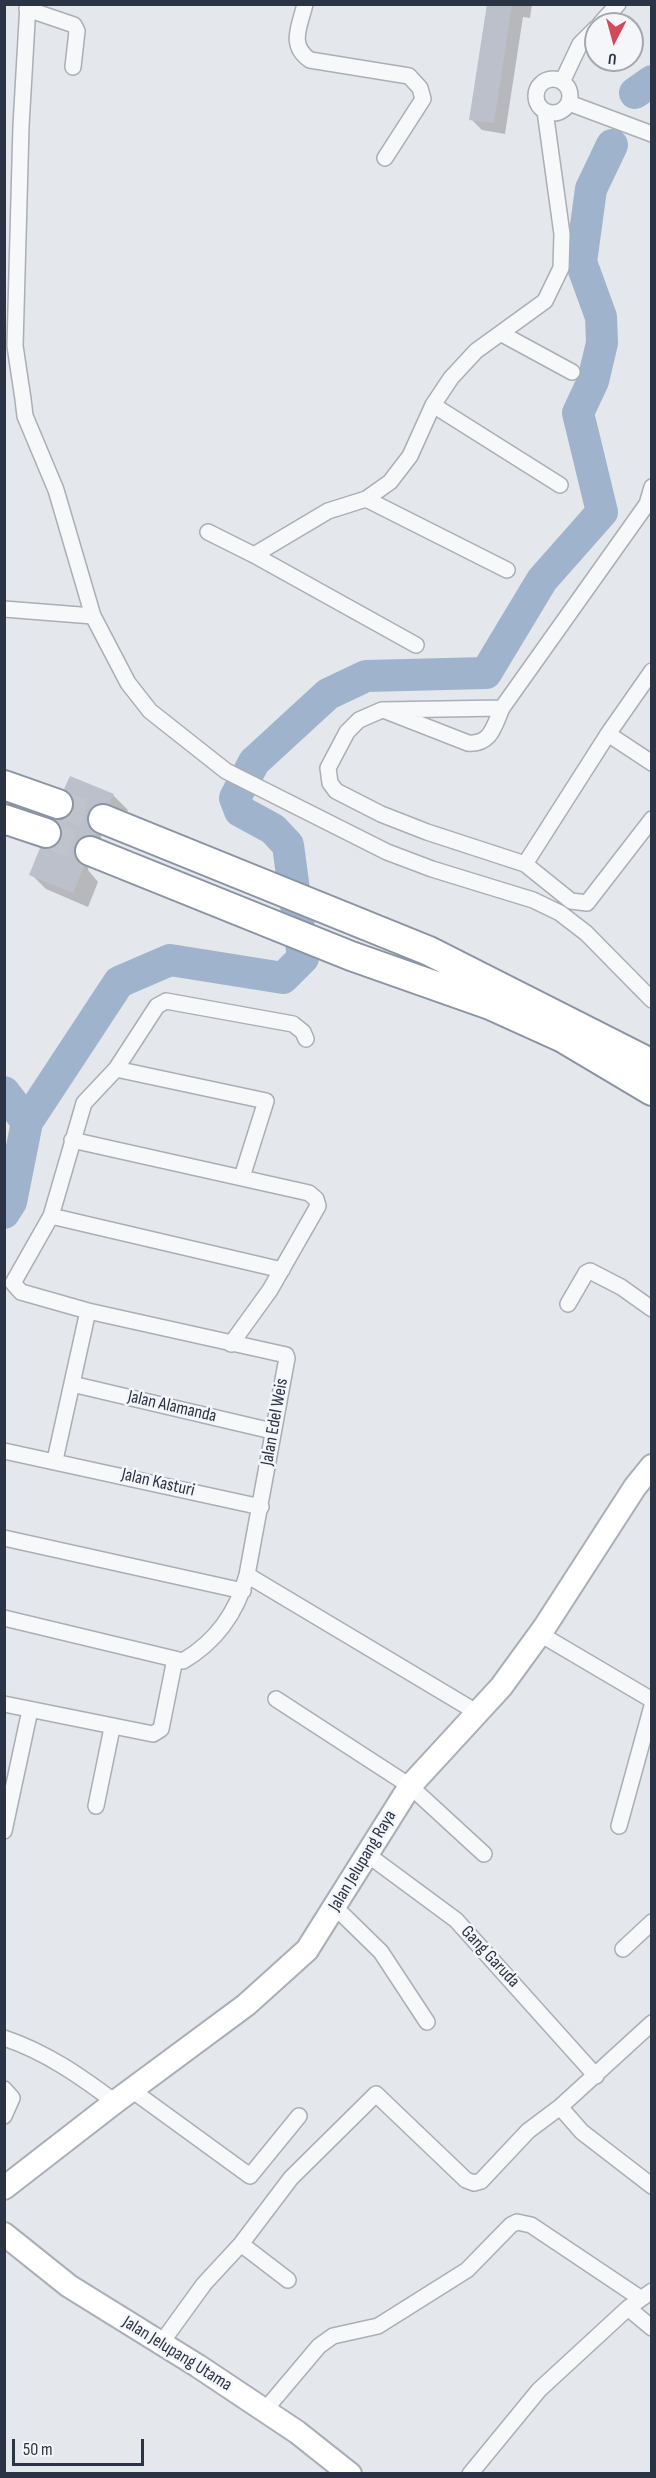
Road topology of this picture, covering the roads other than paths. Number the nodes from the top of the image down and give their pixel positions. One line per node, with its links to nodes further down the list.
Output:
1 (304, 4): 9 (street)
2 (28, 7): 4 (street); 20 (street)
3 (584, 40): 5 (street)
4 (73, 67)
5 (562, 82): 6 (street); 7 (street)
6 (568, 103): 7 (street); 8 (street)
7 (545, 111): 10 (street)
8 (648, 133)
9 (385, 158)
10 (502, 334): 11 (street); 12 (street)
11 (572, 372)
12 (433, 405): 13 (street); 15 (street)
13 (560, 485)
14 (651, 487): 23 (street)
15 (366, 499): 17 (street); 18 (street)
16 (208, 532): 17 (street)
17 (254, 555): 21 (street)
18 (507, 570)
19 (4, 609): 20 (street)
20 (93, 616): 35 (street)
21 (416, 645)
22 (651, 672): 25 (street)
23 (502, 708): 24 (street); 24 (street)
24 (382, 710): 34 (street)
25 (608, 734): 26 (street); 34 (street)
26 (651, 763)
27 (4, 785): 28 (highway)
28 (58, 804)
29 (4, 819): 32 (highway)
30 (103, 819): 37 (highway)
31 (651, 819): 34 (street)
32 (46, 833)
33 (90, 851): 39 (highway)
34 (525, 864)
35 (651, 1000)
36 (306, 1040): 38 (street)
37 (651, 1064)
38 (116, 1069): 40 (street); 41 (street)
39 (651, 1091)
40 (72, 1140): 41 (street); 42 (street)
41 (242, 1177): 43 (street)
42 (51, 1216): 43 (street); 46 (street, Jalan Edel Weis)
43 (282, 1270): 47 (street)
44 (568, 1304): 45 (street)
45 (651, 1310)
46 (88, 1311): 47 (street, Jalan Edel Weis); 48 (street)
47 (231, 1344): 49 (street, Jalan Edel Weis)
48 (72, 1384): 49 (street, Jalan Alamanda); 51 (street)
49 (272, 1431): 53 (street, Jalan Edel Weis)
50 (4, 1451): 51 (street, Jalan Kasturi)
51 (55, 1460): 53 (street, Jalan Kasturi)
52 (651, 1466): 58 (street, Jalan Jelupang Raya)
53 (261, 1507): 55 (street, Jalan Edel Weis)
54 (4, 1538): 56 (street)
55 (247, 1575): 56 (street, Jalan Edel Weis); 65 (street)
56 (243, 1591): 59 (street, Jalan Edel Weis)
57 (4, 1618): 59 (street)
58 (540, 1634): 61 (street); 65 (street, Jalan Jelupang Raya)
59 (175, 1659): 66 (street)
60 (276, 1699): 67 (street)
61 (651, 1700)
62 (4, 1704): 64 (street)
63 (651, 1706): 69 (street)
64 (30, 1710): 66 (street); 70 (street)
65 (478, 1713): 67 (street, Jalan Jelupang Raya)
66 (112, 1728): 68 (street)
67 (410, 1786): 71 (street); 72 (street, Jalan Jelupang Raya)
68 (96, 1806)
69 (619, 1826)
70 (4, 1831)
71 (483, 1854)
72 (368, 1855): 73 (street, Jalan Jelupang Raya); 79 (street, Gang Garuda)
73 (335, 1907): 76 (street); 81 (street, Jalan Jelupang Raya)
74 (651, 1922): 75 (street)
75 (623, 1949)
76 (427, 2022)
77 (649, 2029): 79 (street)
78 (4, 2038): 81 (street)
79 (596, 2076): 82 (street)
80 (4, 2089): 83 (street)
81 (124, 2096): 84 (street); 85 (street, Jalan Jelupang Raya)
82 (560, 2108): 86 (street); 88 (street)
83 (4, 2116)
84 (299, 2116)
85 (5, 2186)
86 (651, 2186)
87 (4, 2234): 92 (street, Jalan Jelupang Utama)
88 (241, 2244): 89 (street); 92 (street)
89 (288, 2280)
90 (640, 2299): 91 (street); 93 (street); 95 (street)
91 (651, 2328)
92 (162, 2342): 93 (street, Jalan Jelupang Utama)
93 (265, 2410): 94 (street, Jalan Jelupang Utama)
94 (350, 2474)
95 (470, 2474)

